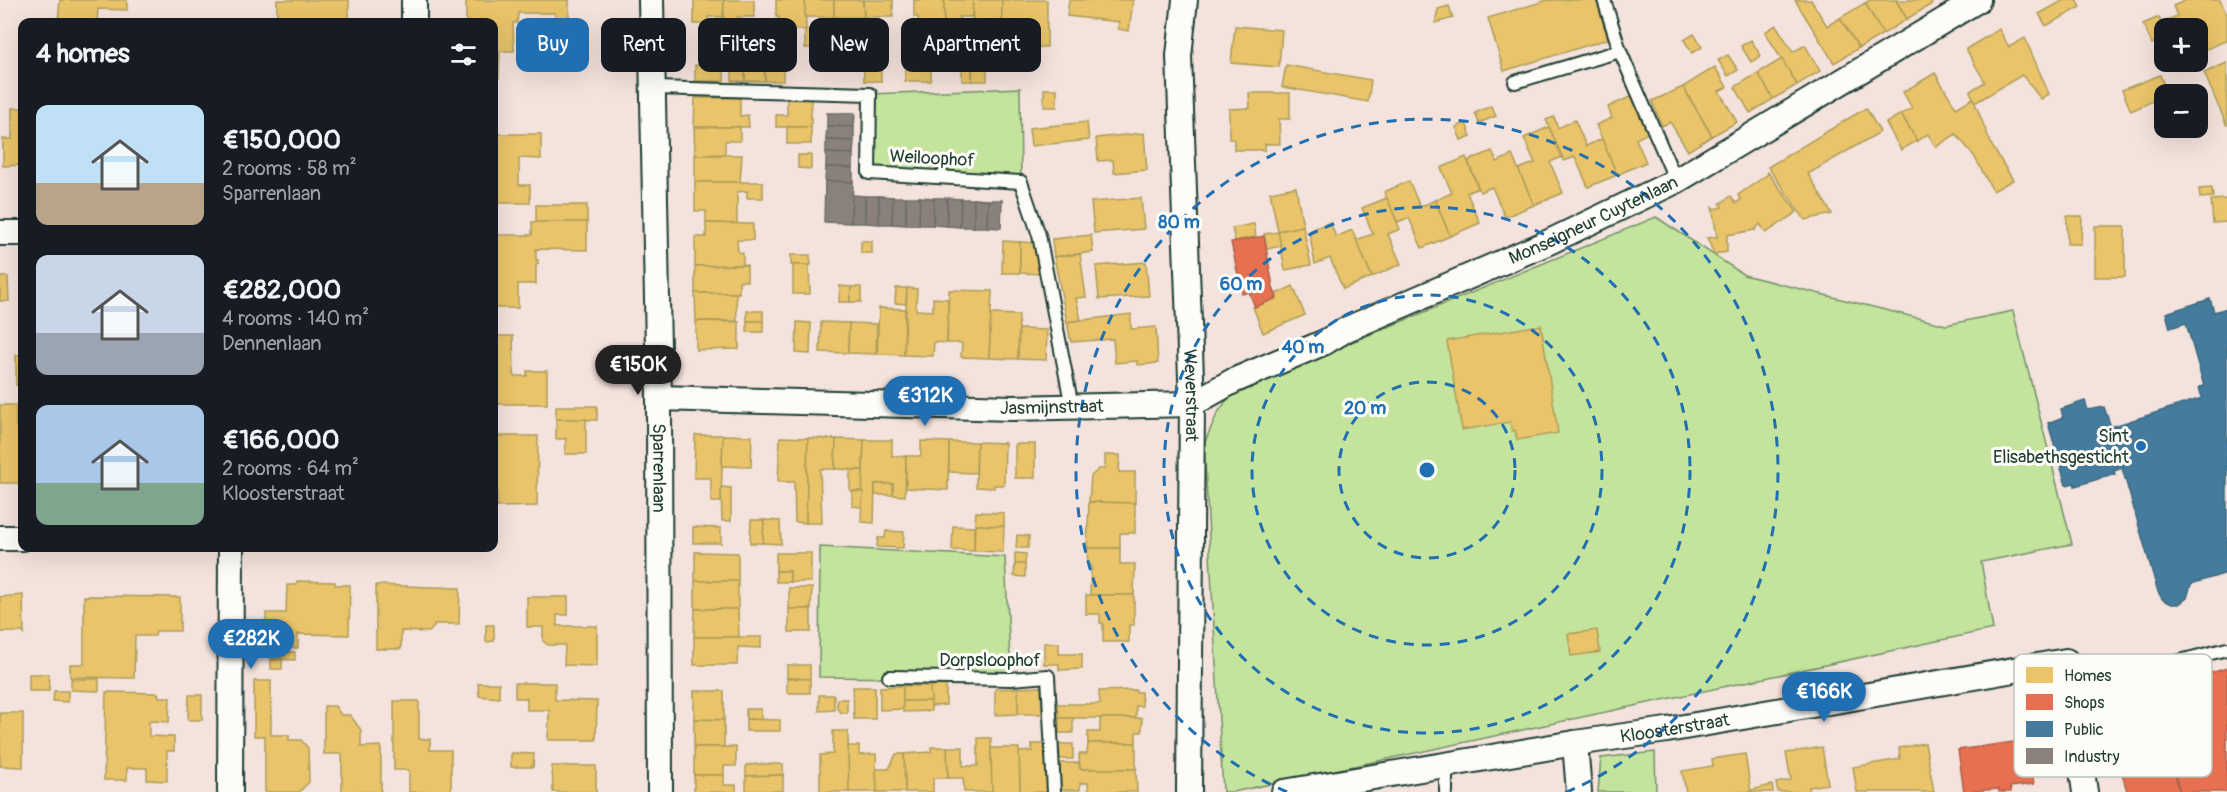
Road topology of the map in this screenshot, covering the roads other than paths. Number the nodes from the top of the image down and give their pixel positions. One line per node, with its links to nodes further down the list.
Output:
1 (414, 0): 6 (street)
2 (651, 0): 9 (street, Sparrenlaan)
3 (1185, 0): 14 (street, Weverstraat)
4 (1604, 0): 7 (lane)
5 (1978, 0): 10 (street, Monseigneur Cuytenlaan)
6 (414, 18)
7 (1620, 51): 8 (lane); 10 (lane)
8 (1515, 82)
9 (654, 88): 13 (street, Sparrenlaan); 15 (lane, Weiloophof)
10 (1676, 181): 14 (street, Monseigneur Cuytenlaan)
11 (0, 233): 12 (street)
12 (18, 233)
13 (659, 398): 15 (street, Jasmijnstraat); 27 (street, Sparrenlaan)
14 (1192, 404): 15 (street, Jasmijnstraat); 29 (street, Weverstraat)
15 (1071, 407)
16 (0, 538): 17 (street)
17 (18, 538)
18 (231, 552): 26 (street)
19 (2227, 649): 20 (lane)
20 (2207, 654)
21 (2014, 670): 23 (street, Kloosterstraat)
22 (889, 677): 28 (lane, Dorpsloophof)
23 (1575, 743): 24 (street, Kloosterstraat); 32 (street)
24 (1446, 765): 30 (street, Kloosterstraat); 31 (lane)
25 (2083, 777): 33 (street)
26 (230, 792)
27 (660, 792)
28 (1054, 792)
29 (1189, 792)
30 (1284, 792)
31 (1446, 792)
32 (1579, 792)
33 (2085, 792)

